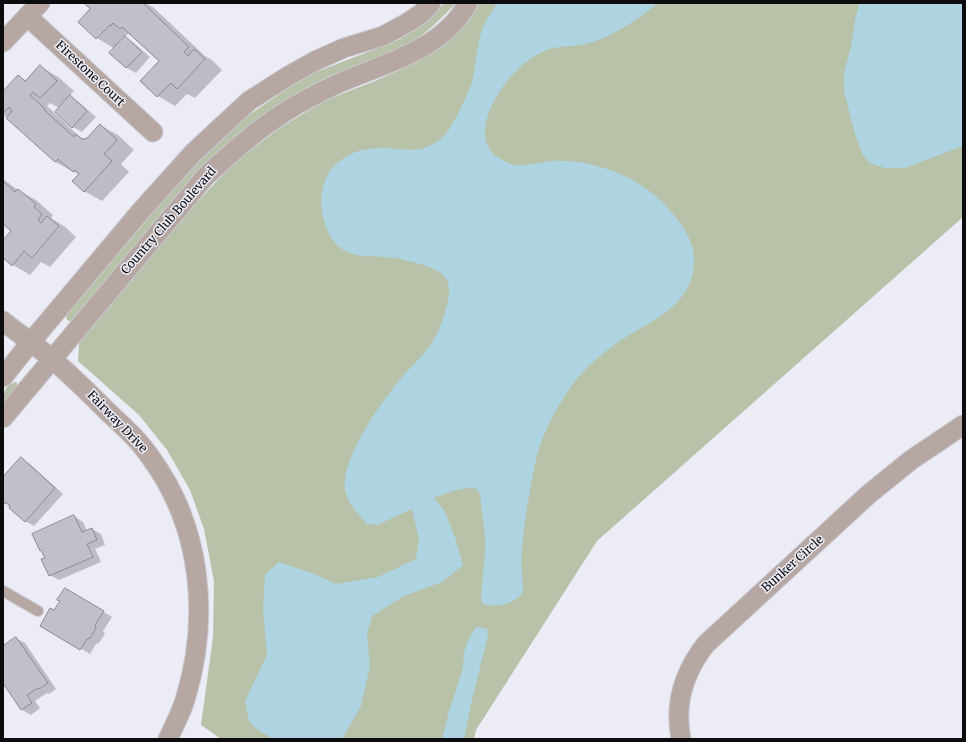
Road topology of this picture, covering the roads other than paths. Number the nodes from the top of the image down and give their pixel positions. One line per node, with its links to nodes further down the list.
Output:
1 (431, 3): 7 (street)
2 (468, 3): 8 (street, Country Club Boulevard)
3 (34, 9): 4 (street); 5 (street, Firestone Court)
4 (3, 42)
5 (153, 132)
6 (3, 321): 7 (street, Fairway Drive)
7 (30, 343): 8 (street, Fairway Drive); 9 (street)
8 (52, 359): 10 (street, Country Club Boulevard); 14 (street, Fairway Drive)
9 (3, 377)
10 (3, 418)
11 (963, 425): 15 (street, Bunker Circle)
12 (3, 591): 13 (lane)
13 (38, 611)
14 (168, 739)
15 (681, 739)

